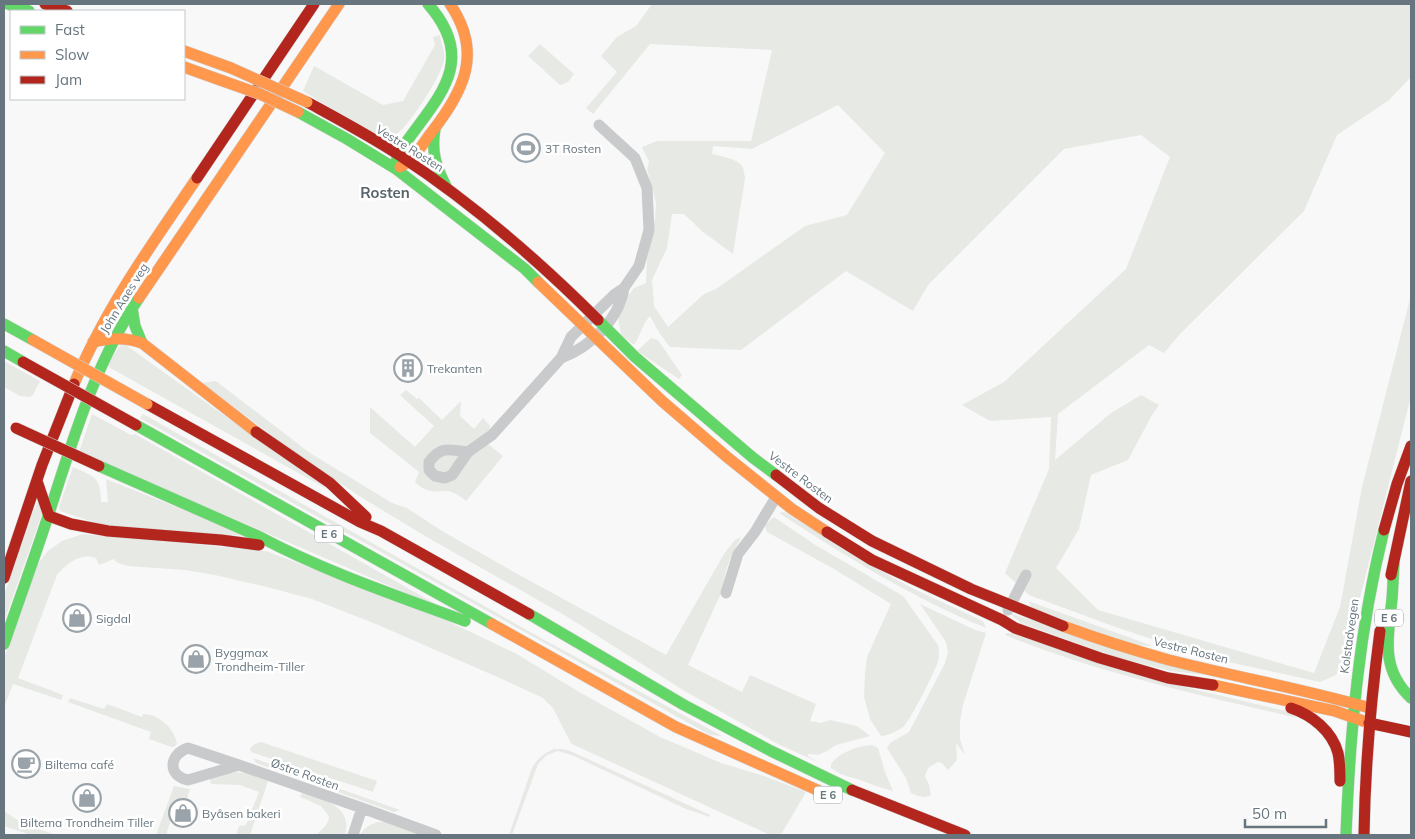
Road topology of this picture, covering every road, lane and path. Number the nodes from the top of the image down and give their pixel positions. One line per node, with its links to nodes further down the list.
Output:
1 (8, 4): 7 (main road)
2 (45, 4): 8 (main road)
3 (314, 4): 25 (main road, John Aaes veg)
4 (339, 4): 18 (main road, John Aaes veg)
5 (428, 4): 13 (main road)
6 (450, 4): 12 (main road)
7 (26, 10)
8 (64, 10)
9 (185, 51): 13 (main road, Vestre Rosten, bridge)
10 (185, 67): 15 (main road, Vestre Rosten, bridge)
11 (599, 124): 17 (street)
12 (436, 127): 14 (main road); 16 (main road)
13 (398, 154): 14 (main road, Vestre Rosten); 15 (main road)
14 (410, 162): 15 (main road); 16 (main road, Vestre Rosten)
15 (396, 169): 21 (main road, Vestre Rosten)
16 (447, 188): 19 (main road, Vestre Rosten)
17 (624, 288): 19 (street); 22 (street)
18 (132, 308): 23 (main road, John Aaes veg); 26 (main road)
19 (593, 314): 21 (street); 22 (main road, Vestre Rosten)
20 (4, 324): 36 (main road, E 6, bridge)
21 (582, 325): 24 (main road, Vestre Rosten); 28 (street)
22 (605, 327): 24 (street); 42 (main road, Vestre Rosten)
23 (115, 337): 25 (main road, E 6); 26 (main road, E 6); 35 (main road, John Aaes veg)
24 (594, 337): 28 (street); 34 (main road, Vestre Rosten)
25 (93, 342): 32 (main road, John Aaes veg)
26 (142, 343): 36 (main road, E 6)
27 (4, 351): 44 (main road, E 6, bridge)
28 (561, 358): 31 (street)
29 (4, 423): 37 (main road, E 6, bridge)
30 (1411, 446): 48 (main road, Kolstadvegen)
31 (468, 452)
32 (37, 481): 35 (main road); 40 (main road, John Aaes veg)
33 (1411, 481): 38 (main road)
34 (776, 497): 41 (street); 43 (main road, Vestre Rosten)
35 (49, 516): 37 (main road, E 6); 45 (main road, John Aaes veg)
36 (381, 531): 60 (main road, E 6)
37 (283, 550): 44 (main road, E 6)
38 (1394, 564): 47 (main road, E 6); 49 (main road)
39 (1026, 575): 42 (street)
40 (4, 578)
41 (726, 593)
42 (1010, 605): 43 (street); 48 (main road, Vestre Rosten)
43 (1002, 620): 46 (main road, Vestre Rosten)
44 (523, 642): 55 (main road, E 6)
45 (4, 644)
46 (1269, 698): 51 (main road, Vestre Rosten); 57 (main road, Vestre Rosten)
47 (1411, 698)
48 (1355, 703): 49 (main road, Vestre Rosten); 51 (main road, Kolstadvegen)
49 (1370, 708): 50 (main road, Vestre Rosten); 52 (main road)
50 (1386, 712)
51 (1353, 718): 52 (main road, Vestre Rosten); 57 (main road, Kolstadvegen)
52 (1369, 723): 53 (main road, Vestre Rosten); 62 (main road)
53 (1411, 732)
54 (239, 765): 54 (street, Østre Rosten); 56 (street, Østre Rosten)
55 (844, 802)
56 (362, 808): 58 (street); 59 (street, Østre Rosten)
57 (1347, 822): 61 (main road, Kolstadvegen)
58 (353, 835)
59 (436, 835)
60 (965, 835)
61 (1346, 835)
62 (1364, 835)

